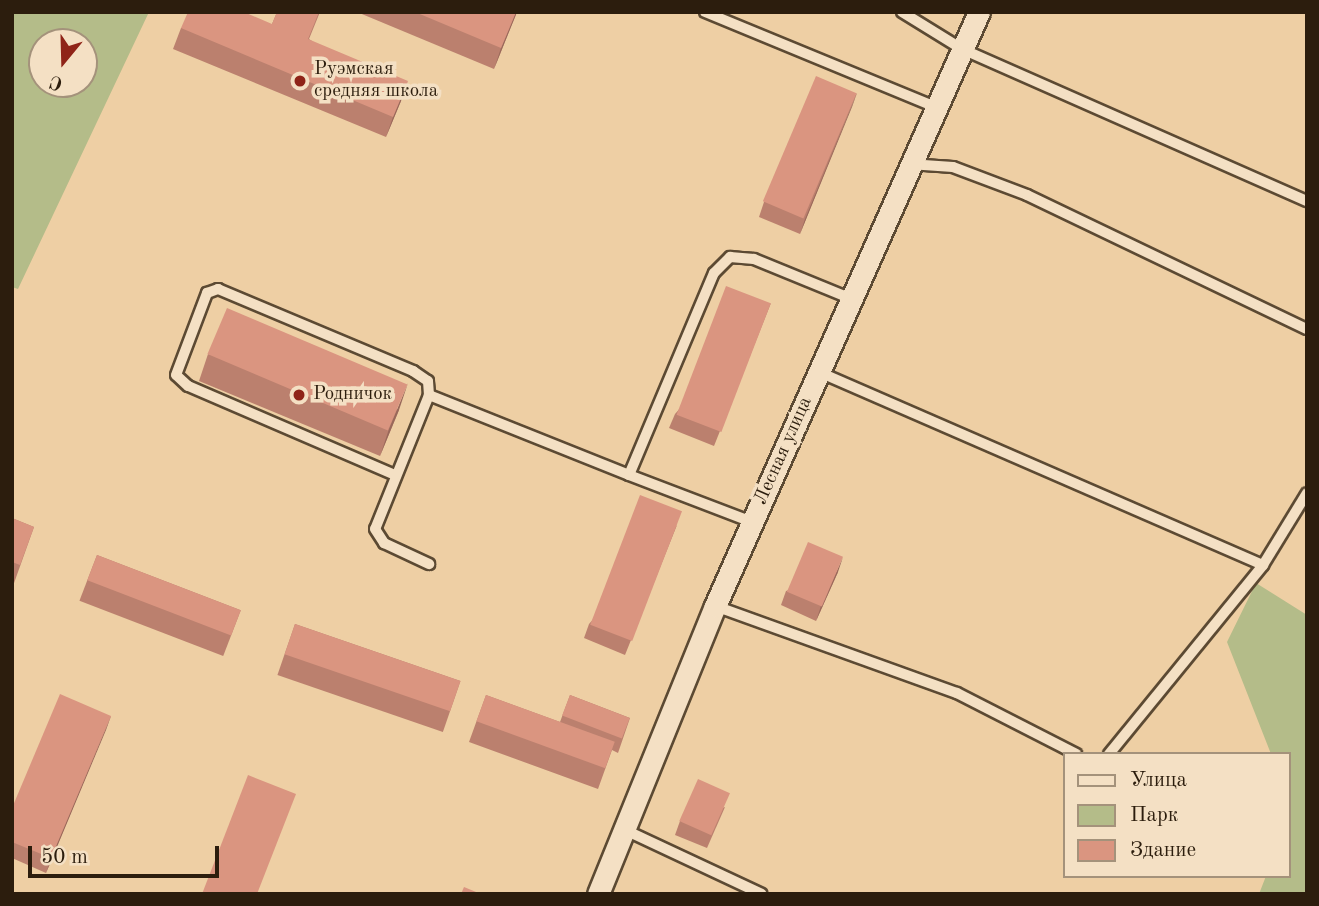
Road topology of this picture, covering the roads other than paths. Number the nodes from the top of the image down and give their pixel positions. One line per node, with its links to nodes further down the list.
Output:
1 (705, 12): 5 (lane)
2 (902, 12): 4 (lane)
3 (979, 12): 4 (street, Лесная улица)
4 (962, 49): 5 (street, Лесная улица); 7 (lane)
5 (935, 107): 6 (street, Лесная улица)
6 (909, 164): 8 (street, Лесная улица); 9 (lane)
7 (1307, 201)
8 (849, 298): 10 (street, Лесная улица); 13 (lane)
9 (1307, 329)
10 (818, 372): 15 (street, Лесная улица); 17 (lane)
11 (429, 395): 12 (lane); 12 (lane); 13 (lane)
12 (396, 475): 16 (lane)
13 (629, 475): 15 (lane)
14 (1307, 493): 17 (lane)
15 (752, 522): 18 (street, Лесная улица)
16 (429, 564)
17 (1263, 565): 20 (lane)
18 (715, 606): 19 (lane); 21 (street, Лесная улица)
19 (1072, 752)
20 (1111, 752)
21 (623, 829): 22 (street, Лесная улица); 23 (lane)
22 (598, 894)
23 (762, 894)

